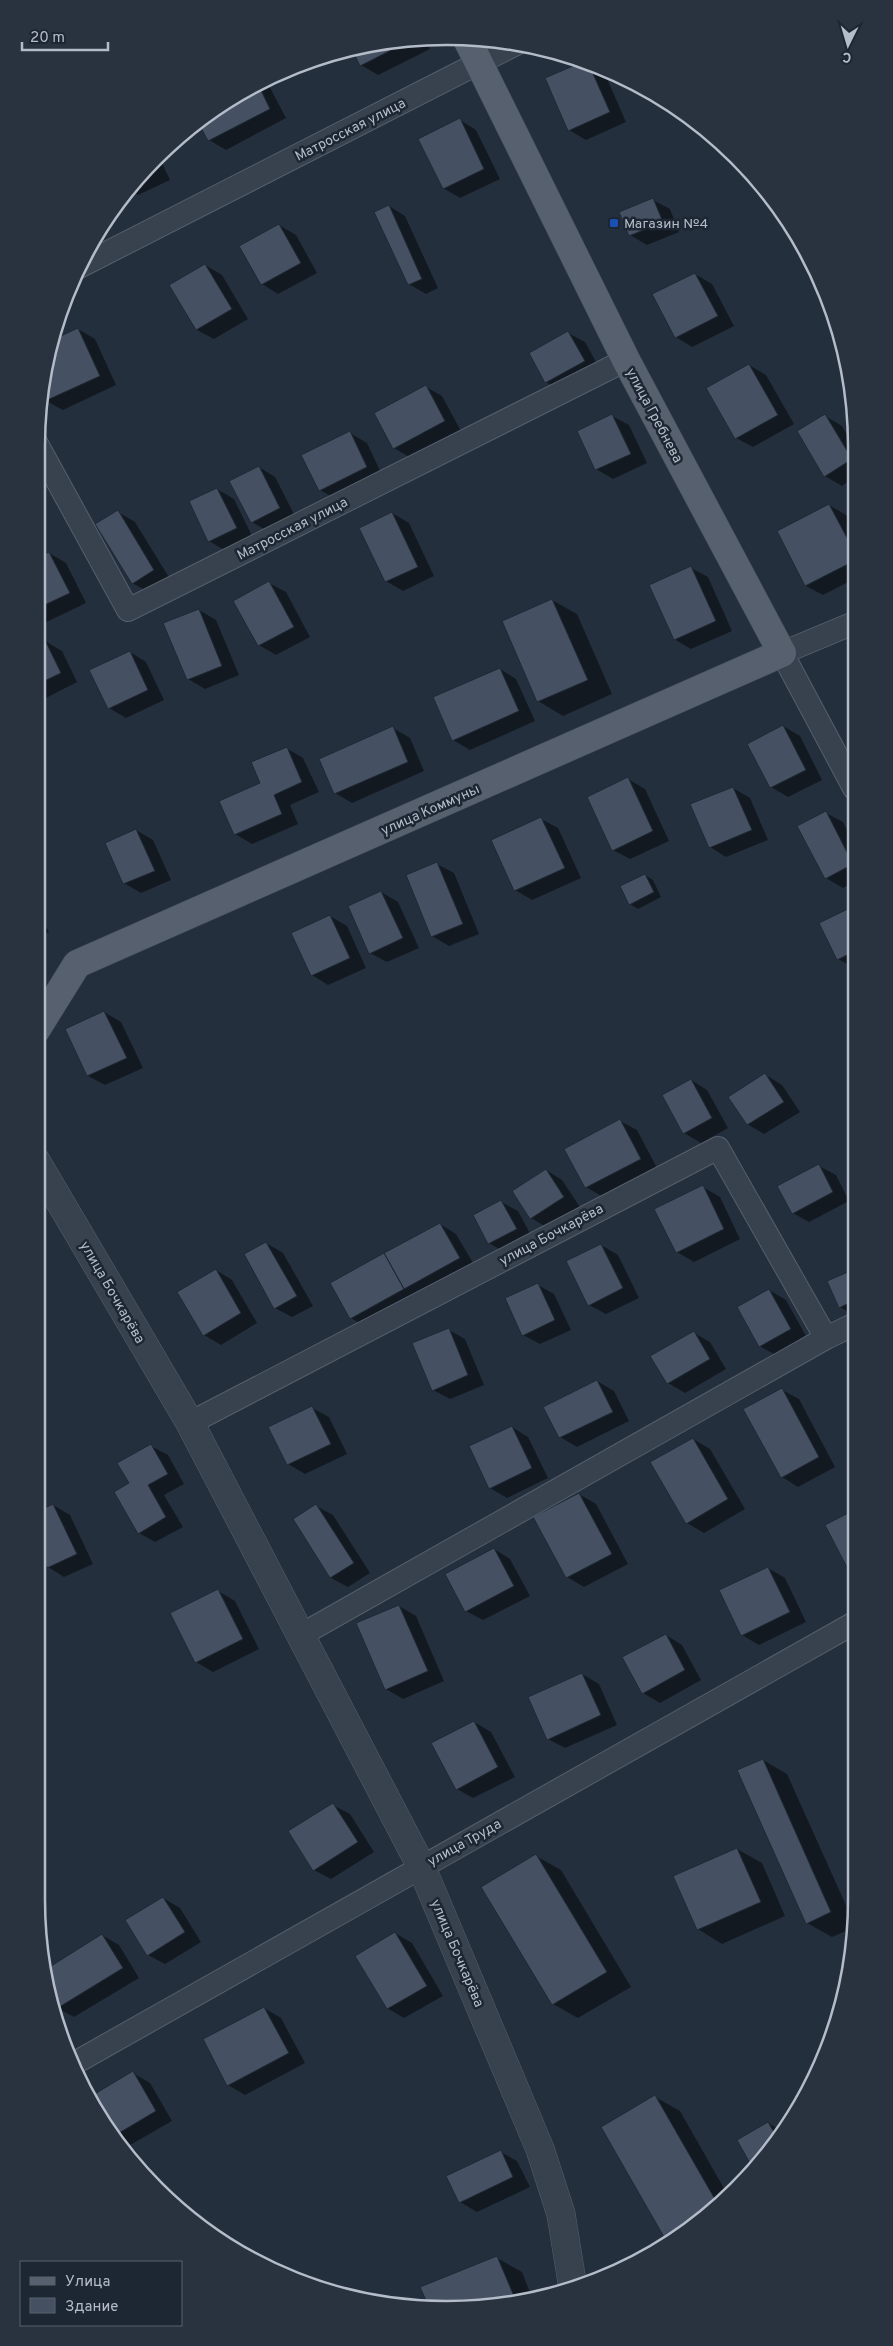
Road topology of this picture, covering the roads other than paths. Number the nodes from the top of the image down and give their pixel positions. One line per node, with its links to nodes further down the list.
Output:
1 (470, 46): 3 (main road, улица Гребнева)
2 (506, 49): 3 (street, Матросская улица)
3 (479, 64): 4 (street, Матросская улица); 5 (main road, улица Гребнева)
4 (90, 262)
5 (626, 360): 6 (street, Матросская улица); 8 (main road, улица Гребнева)
6 (45, 459)
7 (848, 626): 8 (street, улица Коммуны)
8 (782, 653): 9 (street, улица Гребнева); 10 (main road, улица Коммуны)
9 (848, 777)
10 (45, 1016)
11 (45, 1176): 14 (street, улица Бочкарёва)
12 (848, 1327): 13 (street)
13 (826, 1338): 14 (street, улица Бочкарёва); 16 (street)
14 (190, 1422): 16 (street, улица Бочкарёва)
15 (848, 1626): 17 (street, улица Труда)
16 (301, 1635): 17 (street, улица Бочкарёва)
17 (421, 1866): 18 (street, улица Труда); 19 (street, улица Бочкарёва)
18 (79, 2061)
19 (572, 2281)

